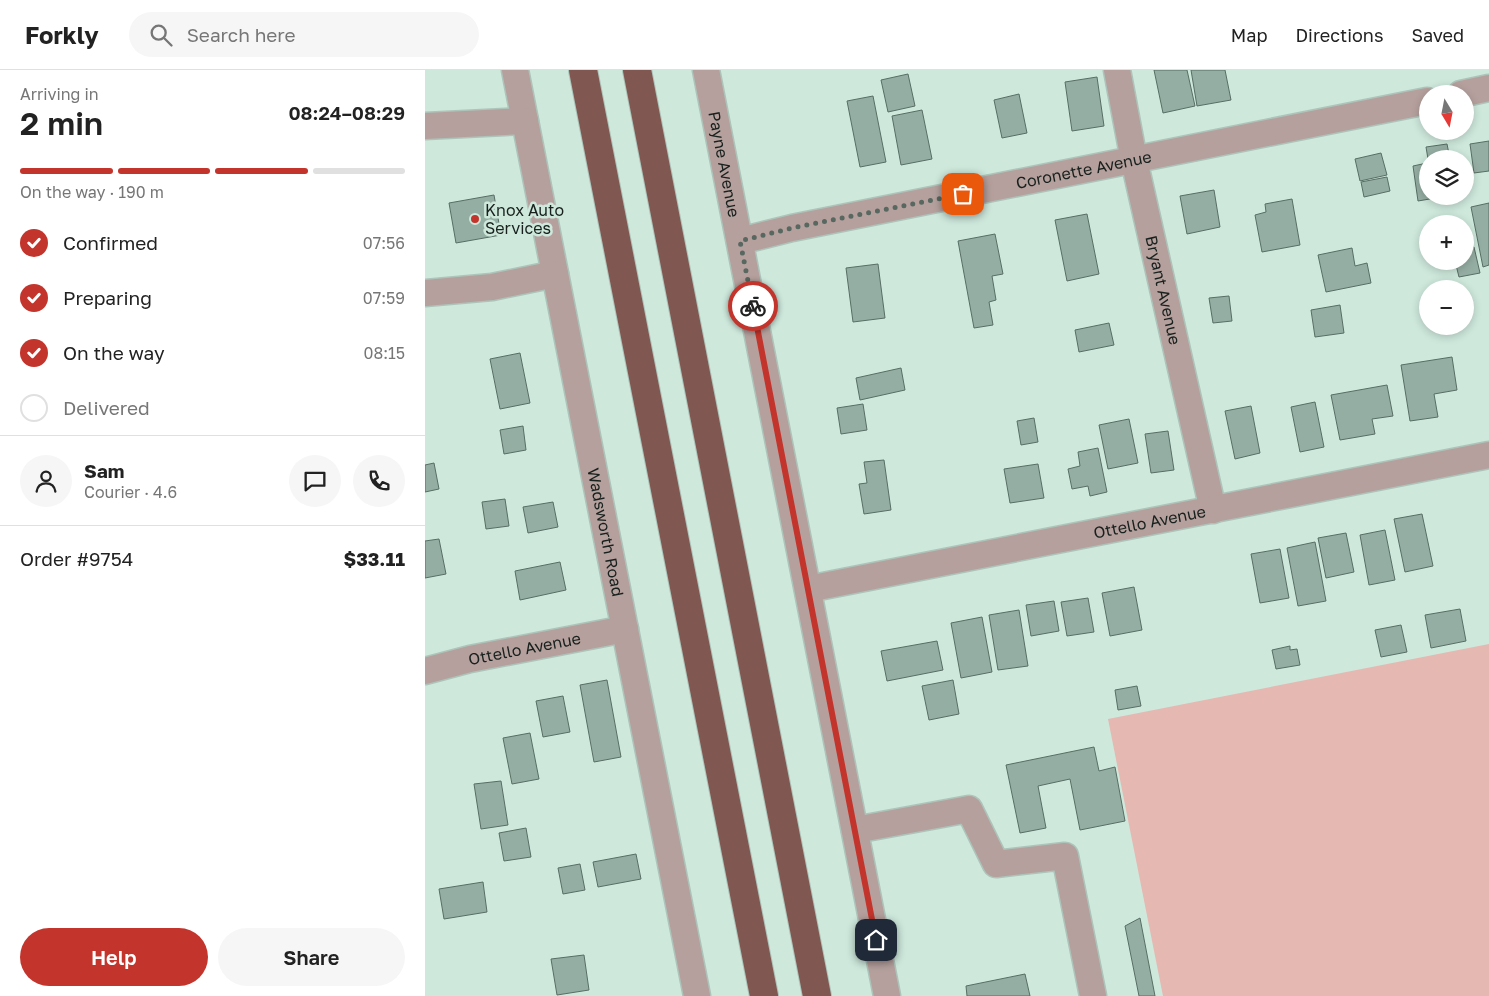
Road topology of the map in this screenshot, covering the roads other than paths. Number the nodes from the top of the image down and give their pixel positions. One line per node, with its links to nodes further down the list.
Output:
1 (515, 70): 9 (street, Wadsworth Road)
2 (583, 70): 22 (highway)
3 (637, 70): 23 (highway)
4 (706, 70): 12 (street, Payne Avenue)
5 (1117, 70): 11 (street, Bryant Avenue)
6 (1489, 88): 7 (street)
7 (1474, 91)
8 (1419, 103): 11 (street, Coronette Avenue)
9 (525, 121): 10 (street); 13 (street, Wadsworth Road)
10 (425, 126)
11 (1134, 160): 12 (street, Coronette Avenue); 16 (street, Bryant Avenue)
12 (740, 241): 17 (street, Payne Avenue)
13 (555, 274): 14 (street); 18 (street, Wadsworth Road)
14 (425, 293)
15 (1489, 454): 16 (street, Ottello Avenue)
16 (1213, 510): 17 (street, Ottello Avenue)
17 (809, 589): 20 (street, Payne Avenue)
18 (625, 629): 19 (street, Ottello Avenue); 21 (street, Wadsworth Road)
19 (425, 671)
20 (855, 830): 24 (street, Payne Avenue); 25 (street)
21 (697, 996)
22 (765, 996)
23 (817, 996)
24 (887, 996)
25 (1093, 996)

